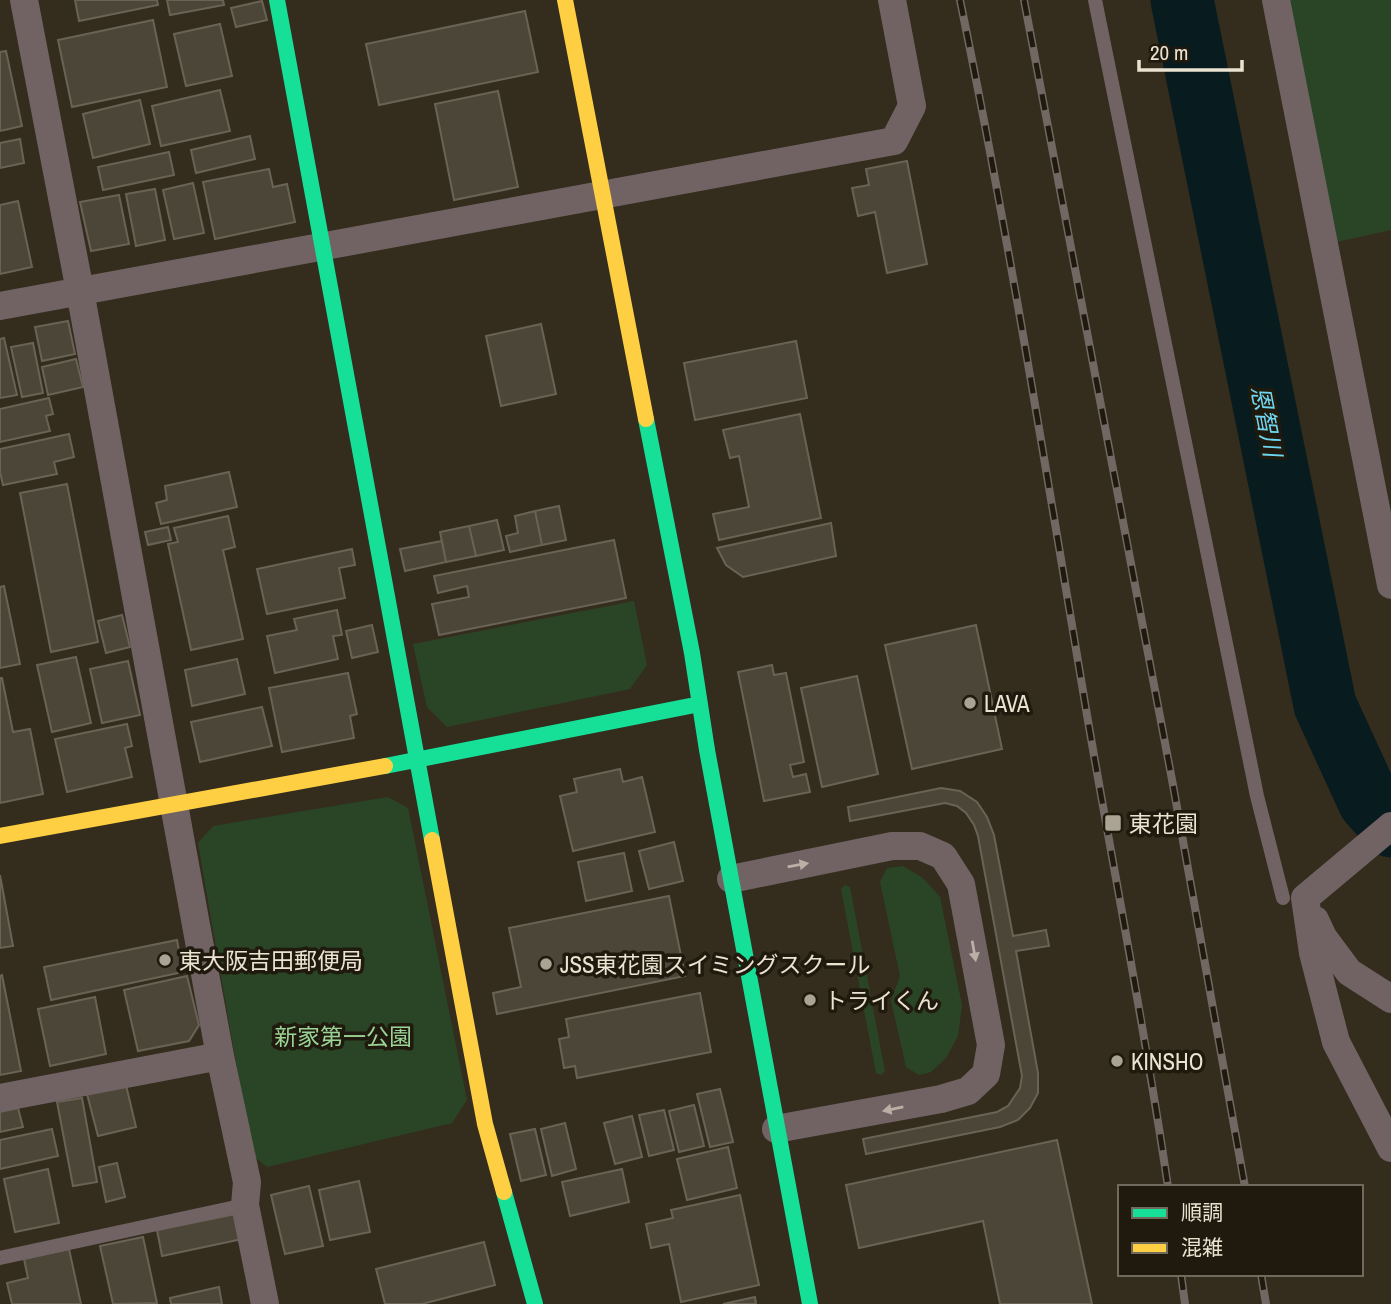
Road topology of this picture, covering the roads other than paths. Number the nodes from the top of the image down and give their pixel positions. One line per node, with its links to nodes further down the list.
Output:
1 (24, 0): 9 (street)
2 (276, 0): 8 (street)
3 (565, 0): 7 (street)
4 (892, 0): 7 (street)
5 (1095, 0): 18 (lane)
6 (1276, 0): 11 (street)
7 (604, 196): 8 (street); 12 (street)
8 (322, 247): 9 (street); 13 (street)
9 (80, 290): 10 (street); 14 (street)
10 (0, 306)
11 (1391, 585)
12 (700, 704): 13 (street); 17 (street)
13 (419, 760): 14 (street); 27 (street)
14 (175, 804): 16 (street); 20 (street)
15 (1391, 826): 18 (street)
16 (0, 836)
17 (731, 879): 22 (street); 22 (street, one-way to 22)
18 (1294, 898): 19 (street); 23 (street)
19 (1391, 999)
20 (220, 1056): 21 (street); 24 (street)
21 (0, 1098)
22 (776, 1129): 28 (street)
23 (1391, 1148)
24 (245, 1205): 25 (lane); 26 (street)
25 (0, 1258)
26 (265, 1304)
27 (535, 1304)
28 (810, 1304)

